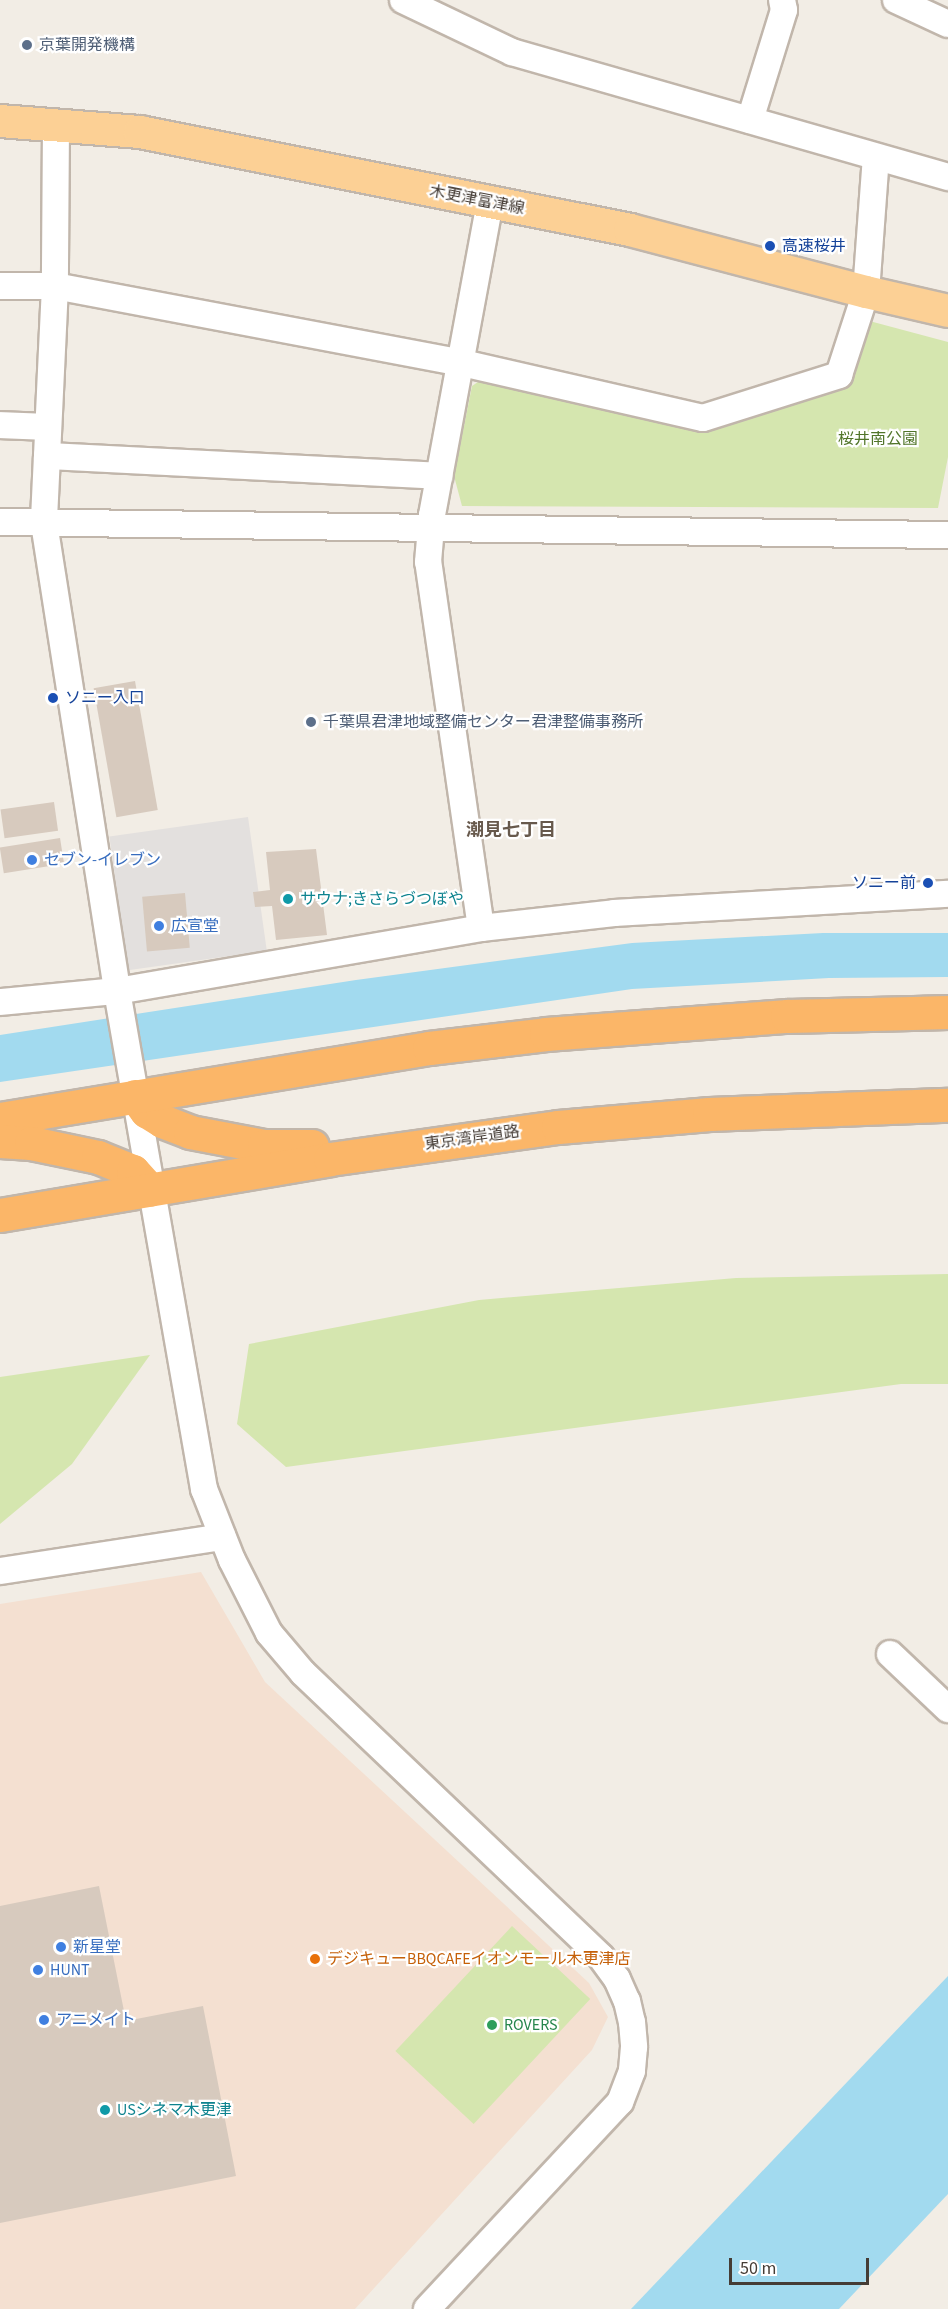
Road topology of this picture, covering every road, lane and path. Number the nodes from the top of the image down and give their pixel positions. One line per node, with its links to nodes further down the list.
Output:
1 (403, 0): 5 (street)
2 (782, 0): 5 (street)
3 (896, 0): 4 (street)
4 (948, 24)
5 (750, 120): 8 (street)
6 (0, 121): 7 (main road, 木更津富津線)
7 (56, 124): 10 (main road, 木更津富津線); 12 (street)
8 (876, 157): 9 (street); 13 (street)
9 (948, 177)
10 (490, 203): 13 (main road, 木更津富津線); 15 (street)
11 (0, 286): 12 (street)
12 (55, 286): 15 (street); 17 (street)
13 (866, 292): 14 (main road, 木更津富津線); 15 (street)
14 (948, 310)
15 (458, 362): 19 (street)
16 (0, 425): 17 (street)
17 (48, 427): 18 (street)
18 (47, 456): 19 (street); 21 (street)
19 (439, 476): 22 (street)
20 (0, 522): 21 (street)
21 (44, 523): 22 (street); 26 (street)
22 (430, 528): 23 (street); 25 (street)
23 (948, 535)
24 (948, 894): 25 (street)
25 (481, 928): 26 (street)
26 (117, 991): 27 (street); 29 (street)
27 (0, 1002)
28 (948, 1012): 29 (highway)
29 (135, 1096): 31 (highway); 32 (highway); 34 (street)
30 (948, 1105): 32 (highway, 東京湾岸道路)
31 (0, 1119)
32 (487, 1136): 34 (highway, 東京湾岸道路)
33 (0, 1141): 34 (highway)
34 (150, 1190): 35 (highway, 東京湾岸道路); 36 (street)
35 (0, 1215)
36 (222, 1537): 37 (street); 40 (street)
37 (0, 1571)
38 (890, 1654): 39 (street)
39 (948, 1709)
40 (427, 2309)

